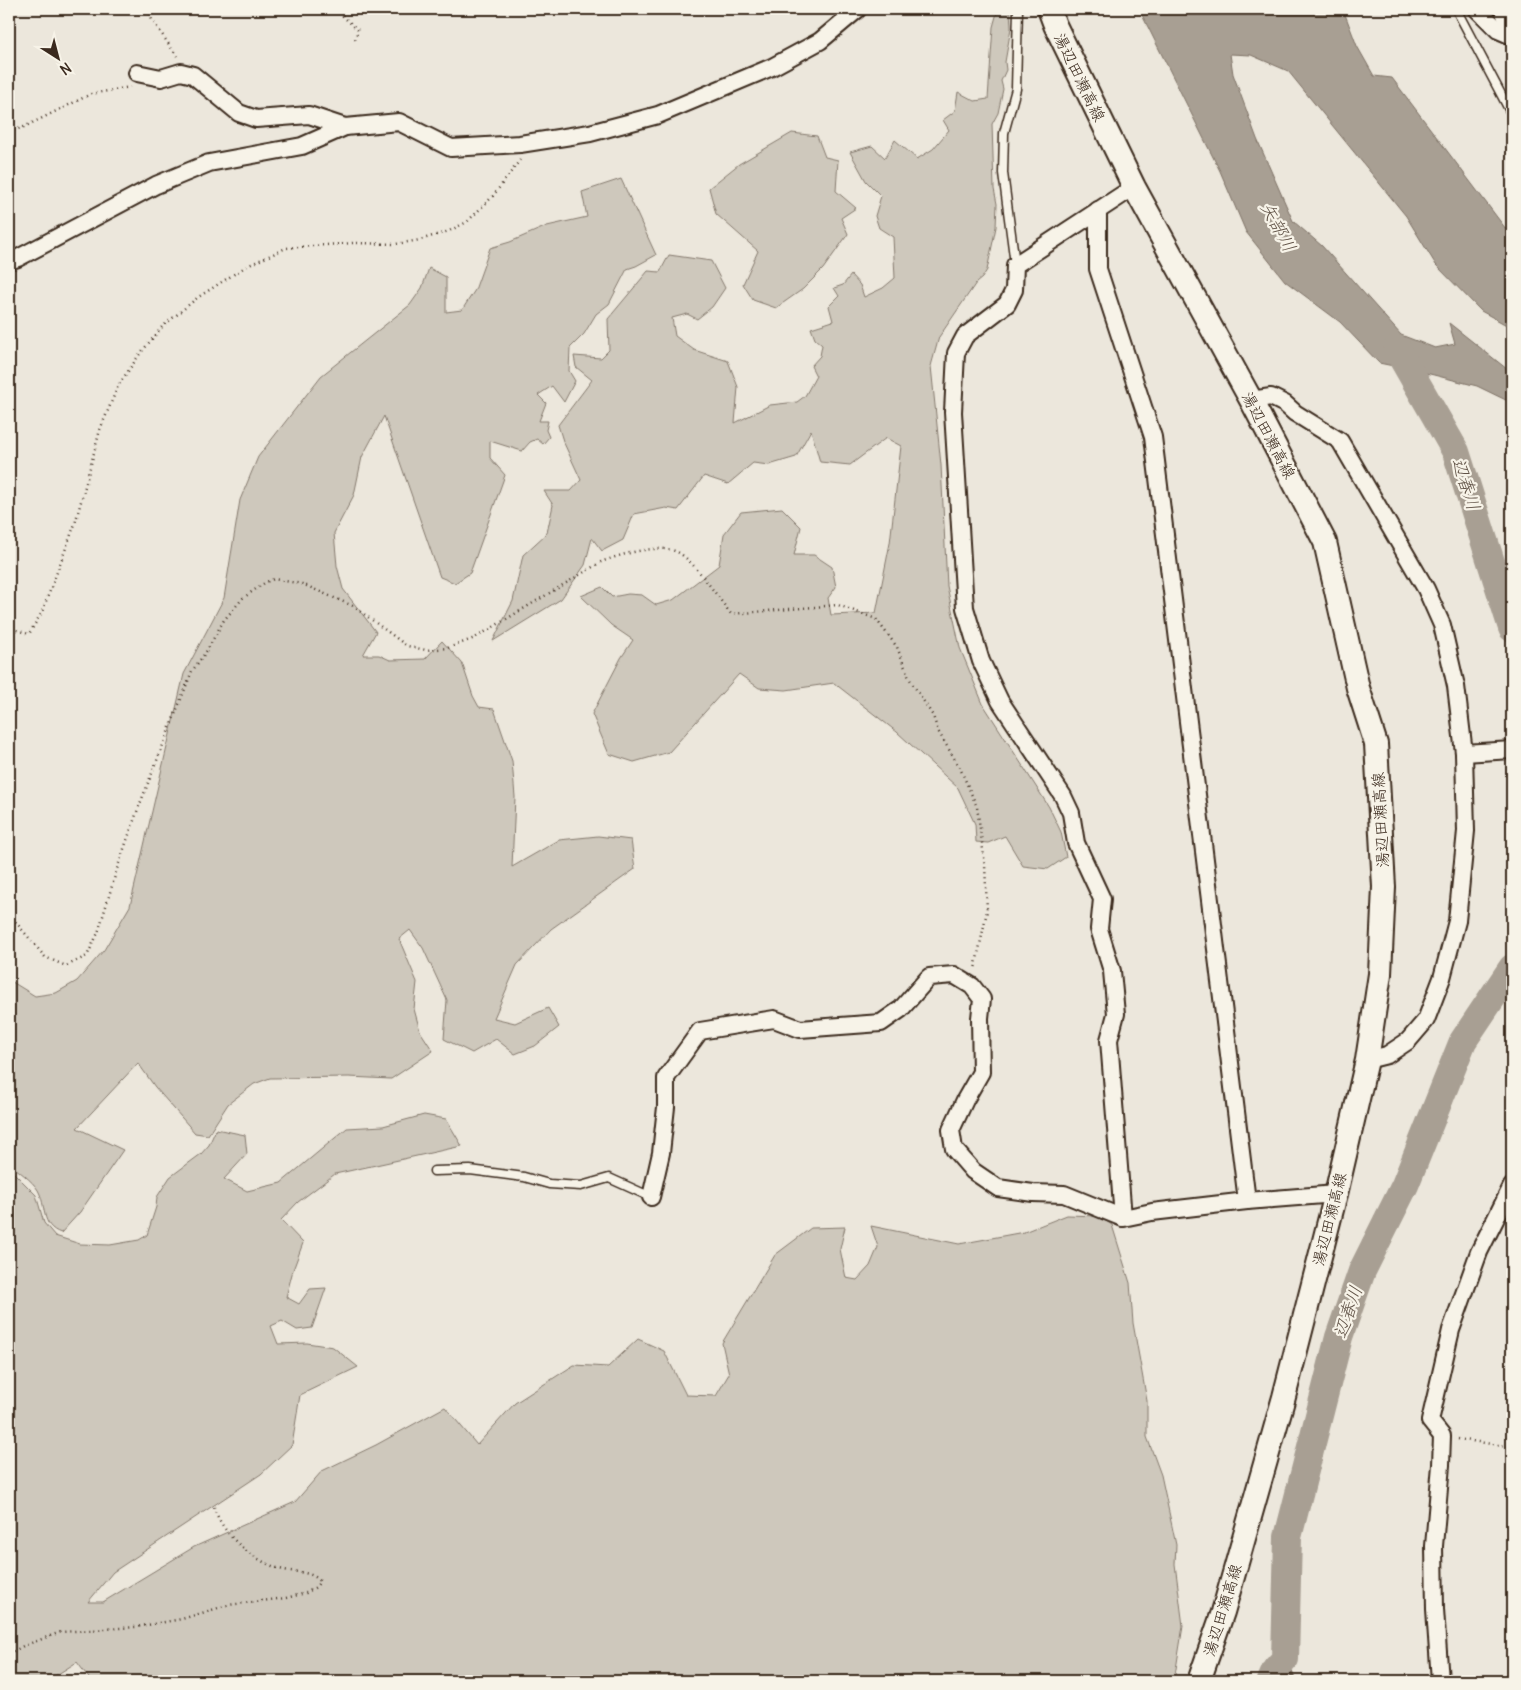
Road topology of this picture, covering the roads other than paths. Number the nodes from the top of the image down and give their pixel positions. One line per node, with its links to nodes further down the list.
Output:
1 (858, 9): 10 (street)
2 (1018, 9): 14 (lane)
3 (1049, 9): 11 (main road, 湯辺田瀬高線)
4 (1456, 9): 9 (lane)
5 (1477, 9): 7 (street)
6 (1503, 9): 7 (street)
7 (1512, 35)
8 (136, 80): 10 (street)
9 (1512, 115)
10 (345, 127): 13 (street)
11 (1134, 187): 12 (street); 15 (main road, 湯辺田瀬高線)
12 (1098, 210): 14 (street); 23 (street)
13 (9, 261)
14 (1015, 264): 24 (street)
15 (1251, 400): 17 (street); 18 (main road, 湯辺田瀬高線)
16 (1512, 750): 17 (street)
17 (1469, 752): 18 (street)
18 (1367, 1060): 21 (main road, 湯辺田瀬高線)
19 (434, 1171): 22 (lane)
20 (1512, 1186): 26 (street)
21 (1336, 1194): 23 (street); 25 (main road, 湯辺田瀬高線)
22 (651, 1197): 24 (street)
23 (1247, 1201): 24 (street)
24 (1123, 1218)
25 (1199, 1681)
26 (1440, 1681)

